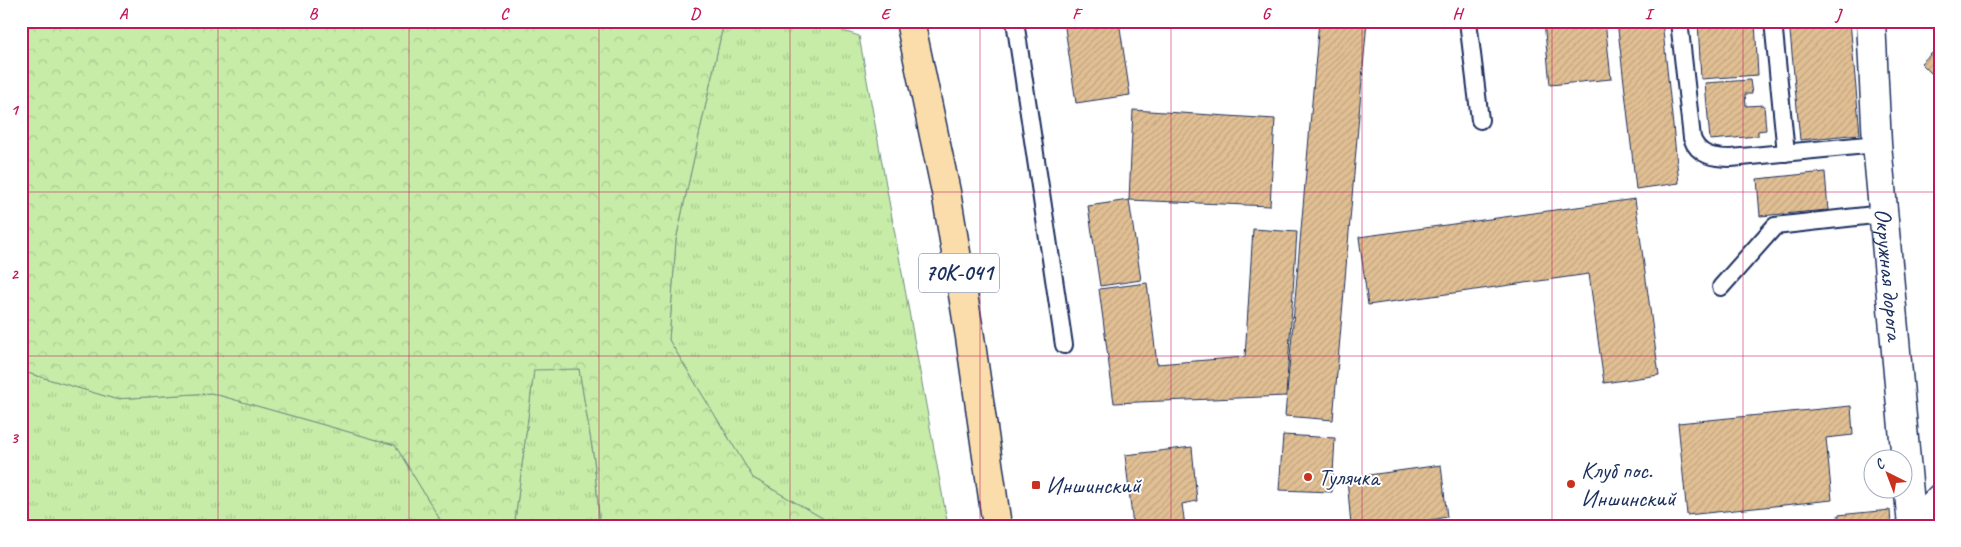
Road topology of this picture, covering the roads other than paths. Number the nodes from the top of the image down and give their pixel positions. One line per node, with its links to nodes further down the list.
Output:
1 (910, 21): 14 (main road, 70К-041)
2 (1015, 21): 12 (lane)
3 (1468, 21): 7 (lane)
4 (1679, 21): 9 (lane)
5 (1772, 21): 9 (lane)
6 (1876, 25): 8 (street, Окружная дорога)
7 (1480, 120)
8 (1876, 144): 9 (lane); 10 (street, Окружная дорога)
9 (1786, 153)
10 (1883, 214): 11 (lane); 15 (street, Окружная дорога)
11 (1721, 288)
12 (1064, 345)
13 (1940, 498): 15 (street)
14 (997, 526)
15 (1913, 526)

